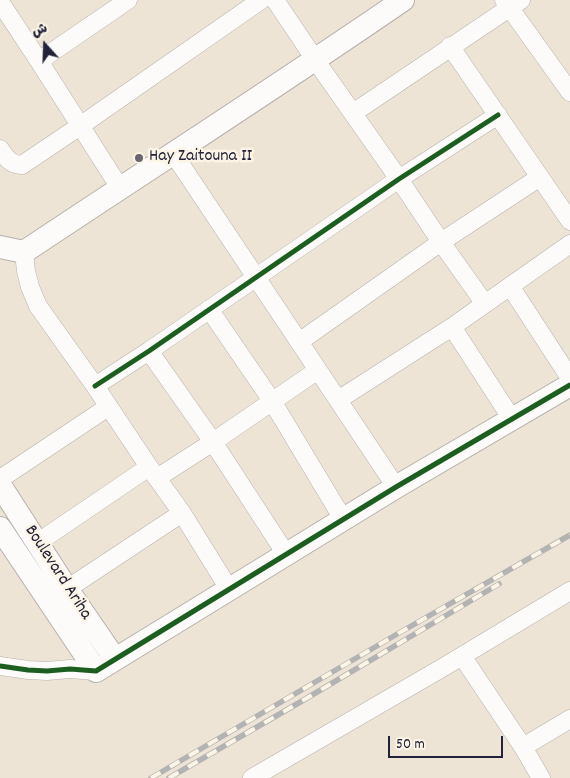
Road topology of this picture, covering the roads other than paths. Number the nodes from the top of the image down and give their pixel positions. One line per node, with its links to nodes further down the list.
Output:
1 (128, 0): 9 (street)
2 (261, 0): 13 (street)
3 (275, 0): 8 (street)
4 (403, 0): 8 (street)
5 (0, 2): 9 (street)
6 (512, 3): 7 (street); 10 (street)
7 (450, 46): 11 (street); 12 (street)
8 (316, 60): 11 (street); 14 (street)
9 (40, 61): 13 (street)
10 (570, 92)
11 (353, 112): 17 (street)
12 (498, 115): 16 (street); 17 (street)
13 (80, 126): 15 (street); 18 (street)
14 (173, 153): 18 (street); 24 (street)
15 (1, 154)
16 (540, 177): 19 (street); 20 (street)
17 (399, 179): 20 (street); 24 (street)
18 (120, 188): 23 (street)
19 (570, 221)
20 (441, 242): 26 (street); 29 (street)
21 (570, 244): 25 (street)
22 (0, 247): 23 (street)
23 (24, 252): 34 (street)
24 (256, 277): 27 (street); 29 (street)
25 (510, 286): 26 (street); 32 (street)
26 (485, 304): 28 (street)
27 (210, 309): 30 (street); 36 (street)
28 (452, 327): 35 (street); 38 (street)
29 (299, 342): 31 (street)
30 (149, 351): 34 (street); 39 (street)
31 (318, 370): 35 (street); 36 (street)
32 (570, 378)
33 (570, 385): 38 (street)
34 (95, 386): 37 (street)
35 (338, 400): 43 (street)
36 (272, 402): 39 (street); 45 (street)
37 (108, 408): 40 (street); 41 (street)
38 (512, 419): 43 (street)
39 (213, 442): 40 (street); 48 (street)
40 (153, 473): 44 (street); 47 (street)
41 (0, 478)
42 (0, 485): 47 (street, Boulevard Ariha)
43 (396, 487): 45 (street)
44 (182, 513): 49 (street); 50 (street)
45 (343, 519): 48 (street)
46 (0, 528): 55 (street, Boulevard Ariha)
47 (37, 543): 49 (street, Boulevard Ariha)
48 (286, 554): 50 (street)
49 (67, 589): 53 (street, Boulevard Ariha)
50 (229, 589): 53 (street)
51 (570, 591): 52 (street)
52 (462, 656): 57 (street); 58 (street)
53 (115, 659): 55 (street)
54 (0, 666): 55 (street)
55 (96, 671)
56 (570, 719): 57 (street)
57 (524, 747): 59 (street)
58 (252, 778)
59 (541, 778)

